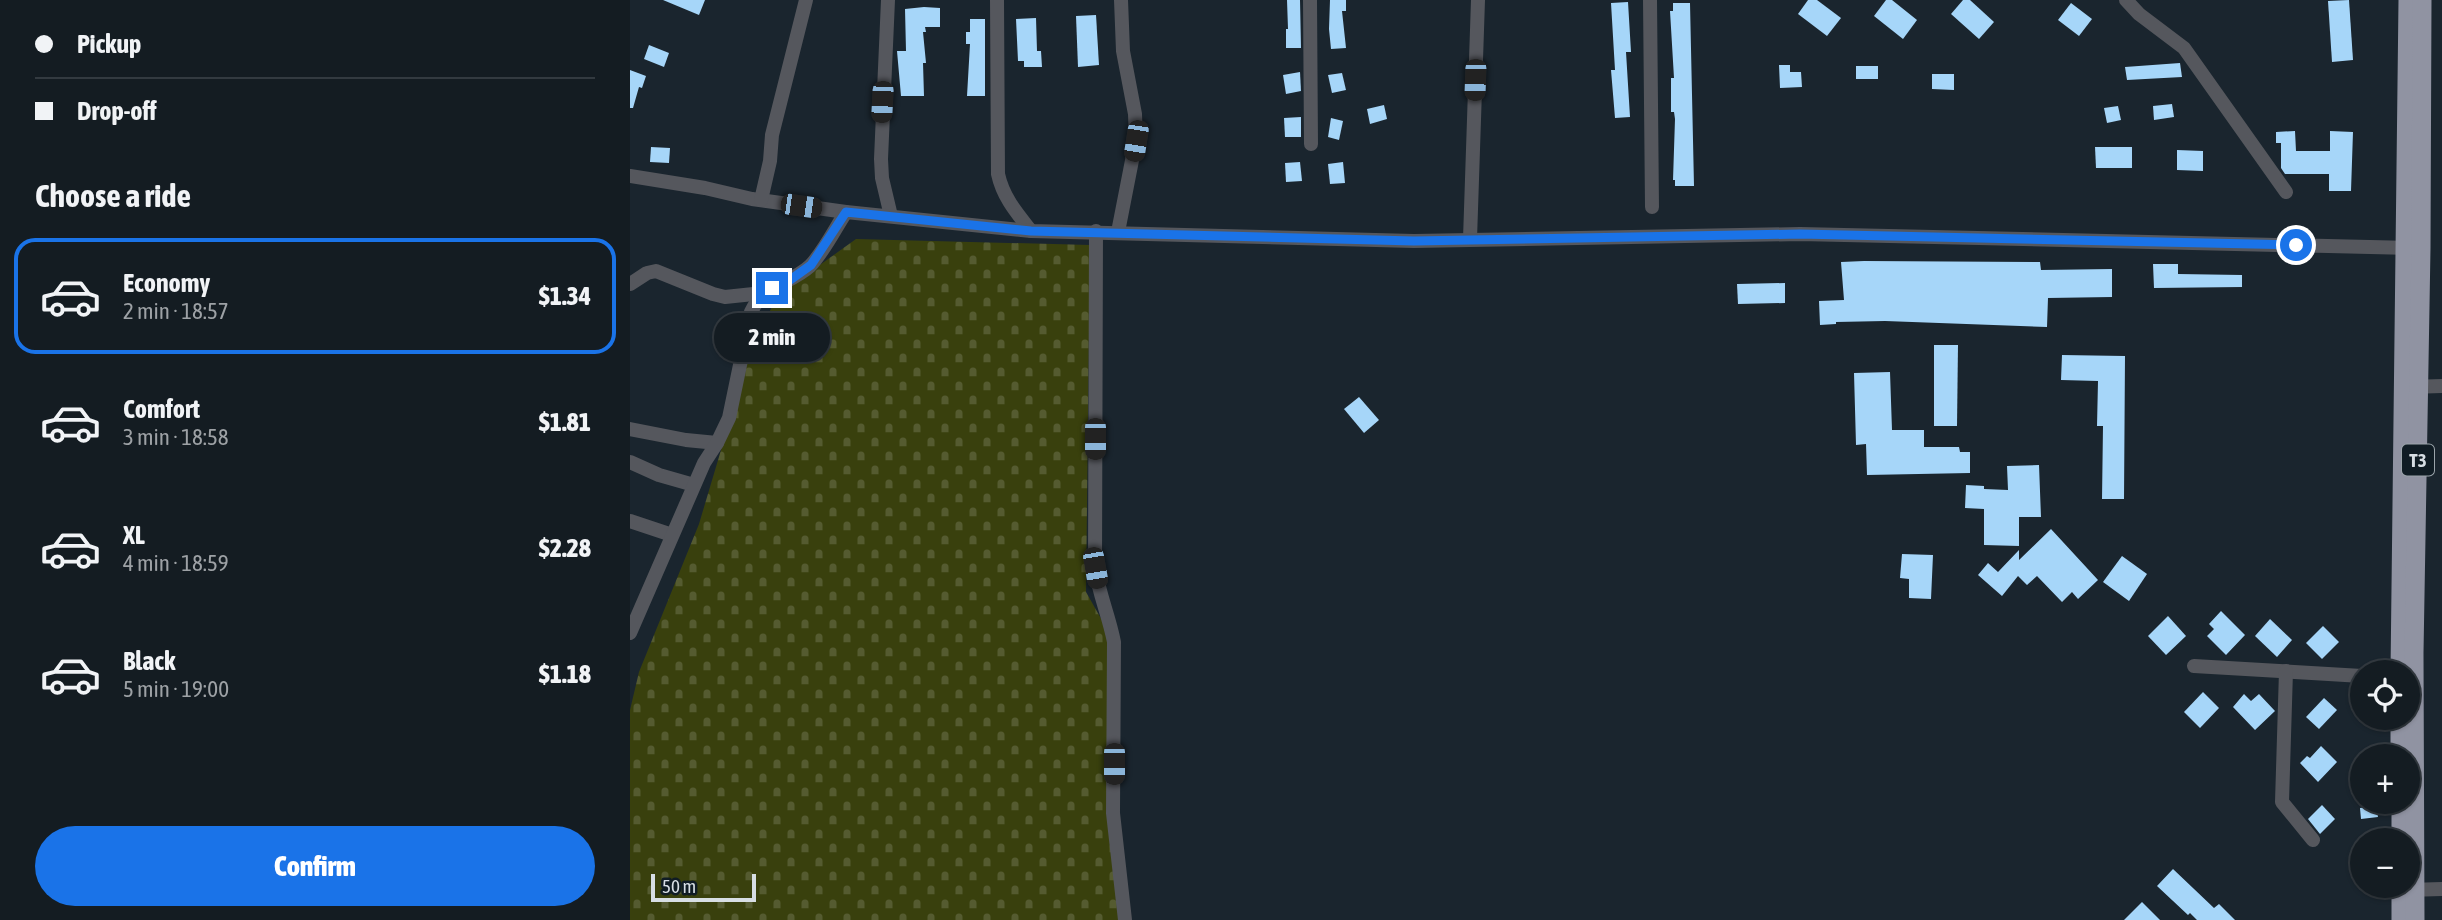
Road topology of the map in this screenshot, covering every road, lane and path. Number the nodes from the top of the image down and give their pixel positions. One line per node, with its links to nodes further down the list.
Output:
1 (807, 0): 14 (street)
2 (888, 0): 17 (street)
3 (997, 0): 18 (street)
4 (1121, 0): 20 (street)
5 (1310, 0): 11 (street)
6 (1478, 0): 21 (street)
7 (1650, 0): 15 (street)
8 (2126, 0): 13 (street)
9 (2408, 0): 22 (highway, T3)
10 (2422, 0): 22 (highway, T3)
11 (1311, 144)
12 (630, 176): 14 (street)
13 (2286, 192)
14 (761, 200): 16 (street)
15 (1652, 207)
16 (846, 212): 17 (street); 24 (street)
17 (891, 216): 18 (street)
18 (1031, 231): 19 (street)
19 (1096, 231): 20 (street); 45 (street)
20 (1118, 232): 21 (street)
21 (1470, 239): 22 (street)
22 (2414, 248): 26 (highway, T3)
23 (630, 284): 24 (street)
24 (763, 293): 28 (street)
25 (2442, 386): 26 (street)
26 (2412, 387): 34 (highway, T3)
27 (630, 429): 28 (street)
28 (717, 443): 30 (street)
29 (630, 462): 30 (street)
30 (694, 485): 32 (street)
31 (630, 521): 32 (street)
32 (673, 535): 33 (street)
33 (630, 633)
34 (2407, 660)
35 (2194, 666): 36 (street)
36 (2286, 671): 37 (street); 40 (street)
37 (2350, 675)
38 (2407, 730): 39 (highway, T3)
39 (2406, 828)
40 (2313, 840)
41 (2420, 889): 42 (street)
42 (2442, 890)
43 (2405, 898): 46 (highway, T3)
44 (2409, 898): 47 (highway, T3)
45 (1125, 920)
46 (2401, 920)
47 (2416, 920)

